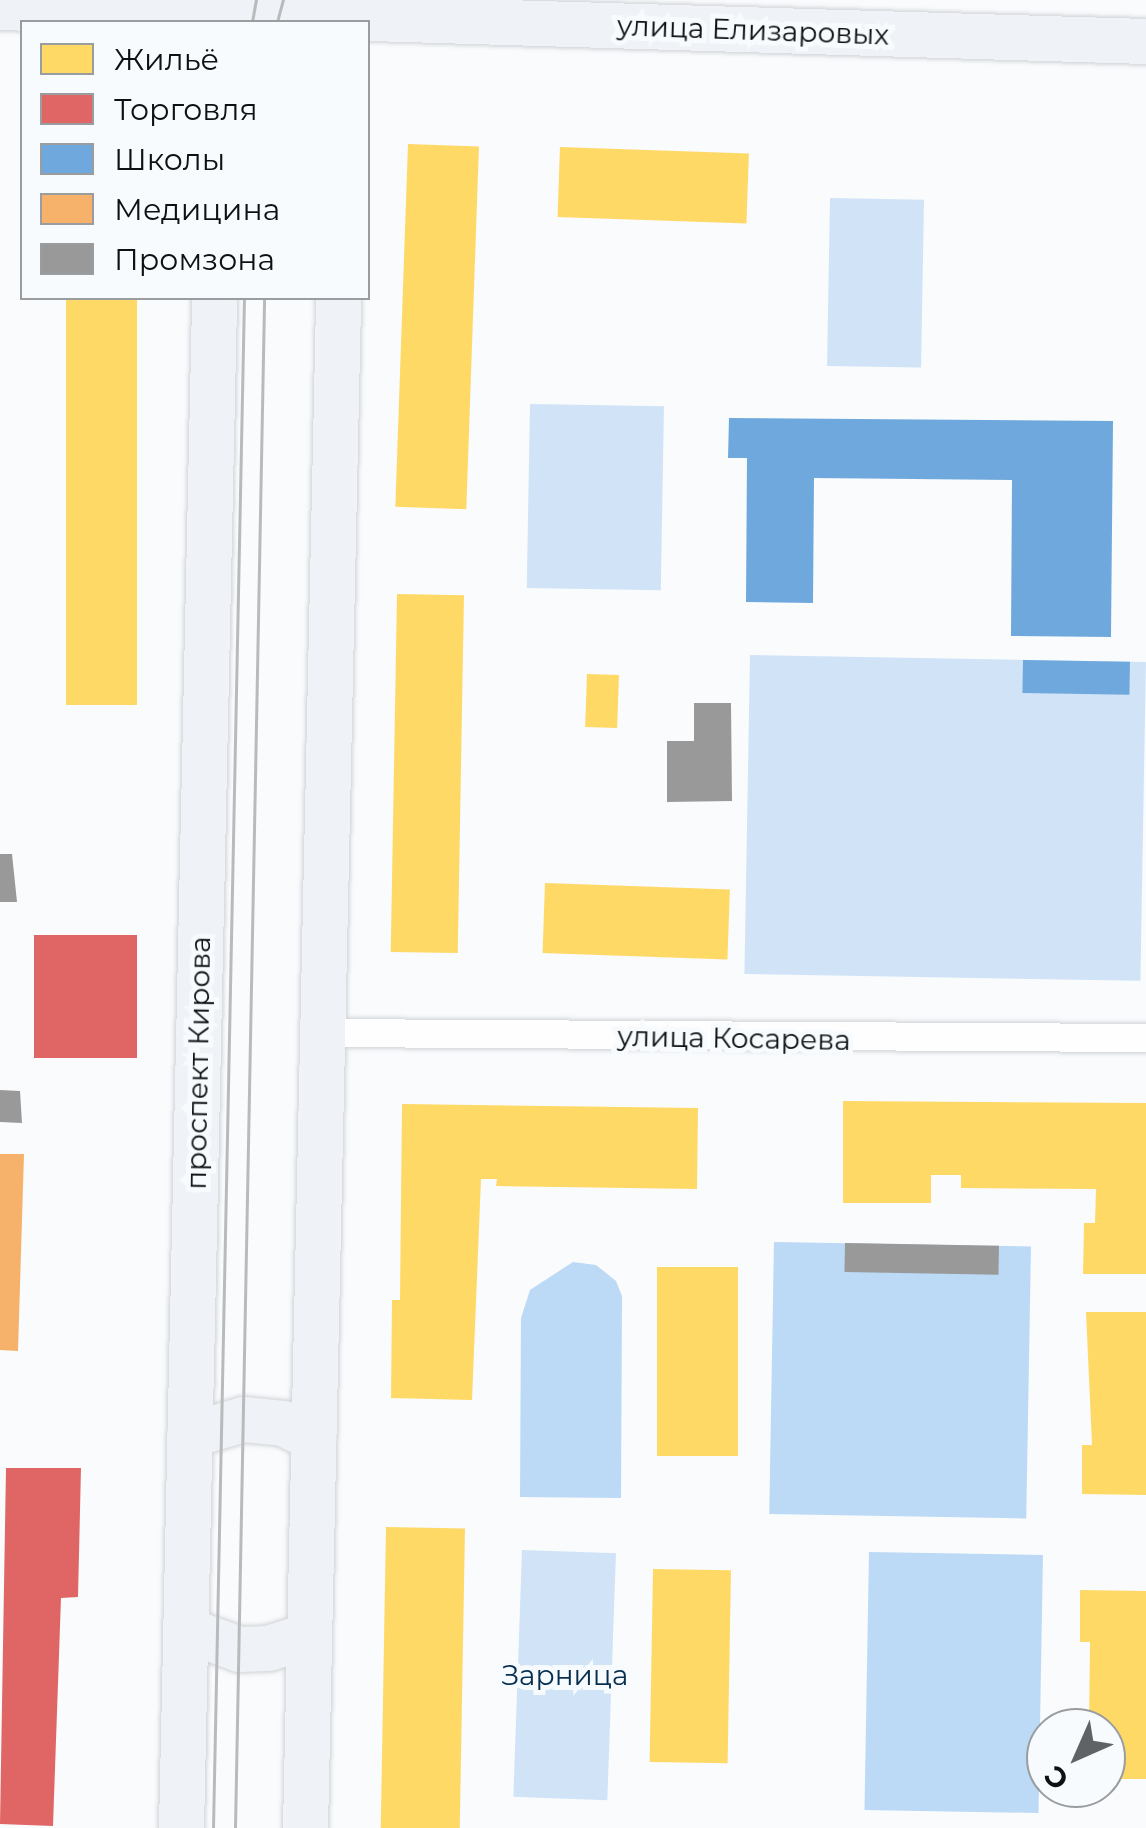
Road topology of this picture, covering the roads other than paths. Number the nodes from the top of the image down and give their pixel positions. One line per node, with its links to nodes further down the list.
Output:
1 (0, 7): 2 (main road, улица Елизаровых)
2 (217, 18): 3 (main road, улица Елизаровых)
3 (344, 20)
4 (370, 21): 5 (main road, улица Елизаровых)
5 (1146, 41)
6 (214, 300): 10 (main road, проспект Кирова)
7 (338, 300): 8 (main road)
8 (322, 1033): 9 (street, улица Косарева); 11 (main road)
9 (1146, 1038)
10 (189, 1436): 11 (main road); 12 (main road, проспект Кирова)
11 (314, 1438): 13 (main road)
12 (185, 1629): 13 (main road); 14 (main road, проспект Кирова)
13 (309, 1635): 15 (main road)
14 (180, 1828)
15 (305, 1828)

